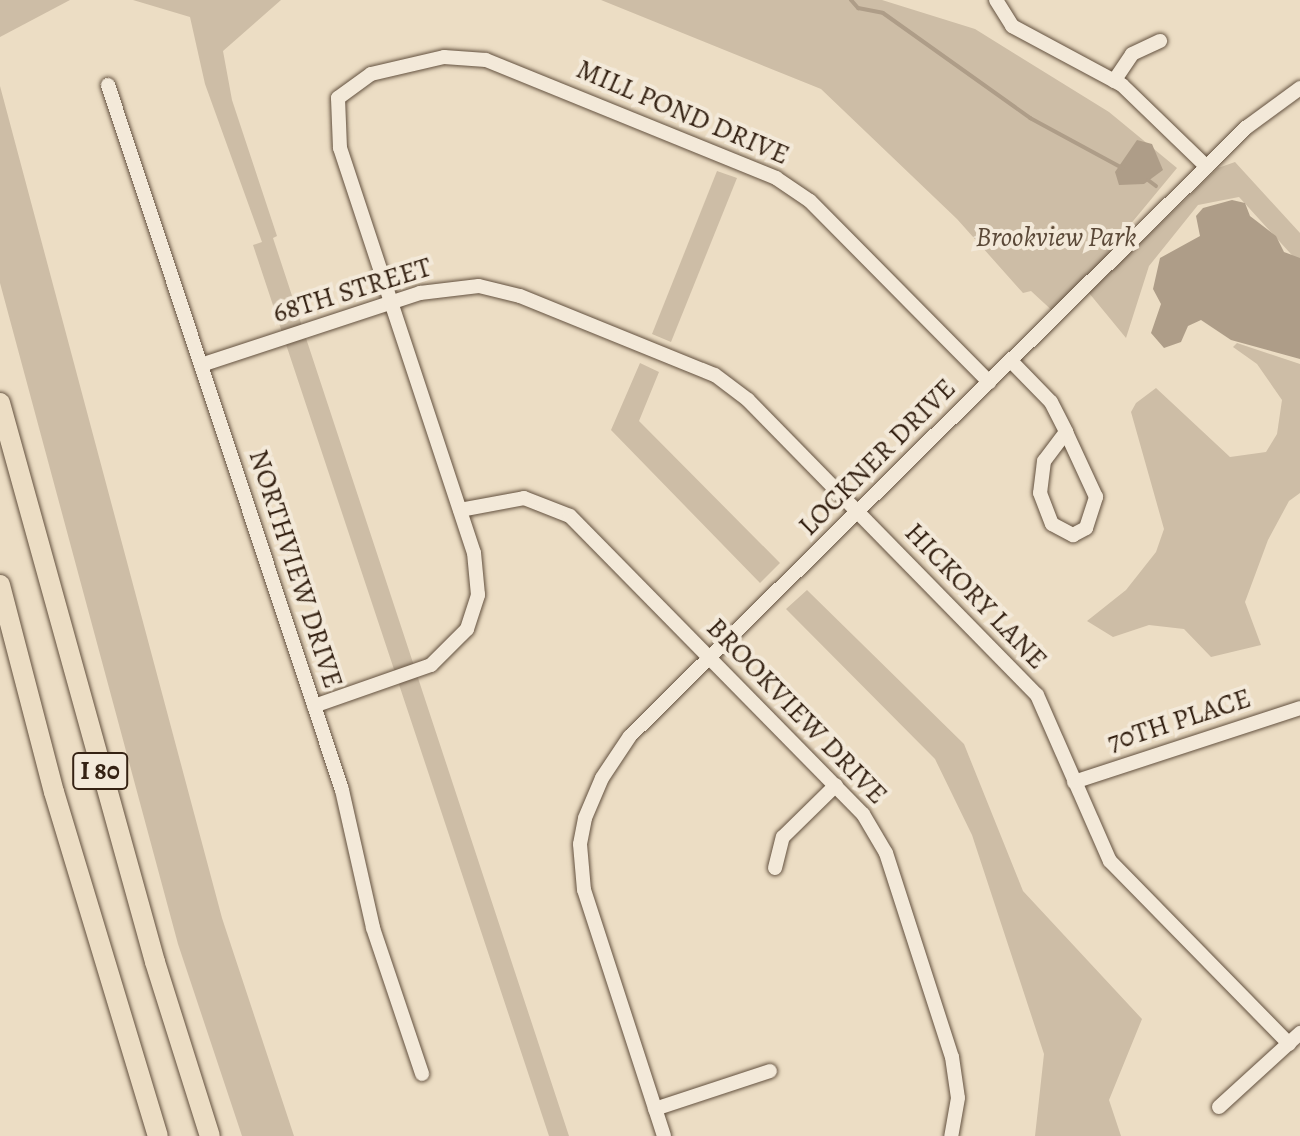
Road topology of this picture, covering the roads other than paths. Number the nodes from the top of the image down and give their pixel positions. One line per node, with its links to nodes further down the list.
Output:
1 (996, 0): 3 (street)
2 (1160, 41): 3 (street)
3 (1114, 81): 6 (street)
4 (108, 85): 10 (street, NORTHVIEW DRIVE)
5 (1300, 88): 6 (street, LOCKNER DRIVE)
6 (1207, 167): 9 (street, LOCKNER DRIVE)
7 (520, 296): 8 (street, 68TH STREET); 15 (street, HICKORY LANE)
8 (391, 302): 10 (street, 68TH STREET); 11 (street, MILL POND DRIVE); 14 (street)
9 (1011, 361): 11 (street, LOCKNER DRIVE); 13 (street)
10 (201, 365): 18 (street, NORTHVIEW DRIVE)
11 (989, 382): 15 (street, LOCKNER DRIVE)
12 (0, 403): 29 (highway, I 80)
13 (1066, 432): 13 (street)
14 (460, 510): 17 (street, BROOKVIEW DRIVE); 18 (street)
15 (858, 512): 17 (street, LOCKNER DRIVE); 20 (street, HICKORY LANE)
16 (0, 585): 28 (highway, I 80)
17 (711, 656): 21 (street, BROOKVIEW DRIVE); 27 (street, LOCKNER DRIVE)
18 (314, 706): 25 (street, NORTHVIEW DRIVE)
19 (1300, 708): 20 (street, 70TH PLACE)
20 (1074, 782): 23 (street, HICKORY LANE)
21 (836, 785): 22 (street); 31 (street, BROOKVIEW DRIVE)
22 (775, 868)
23 (1294, 1039): 26 (street)
24 (770, 1071): 27 (street)
25 (422, 1074)
26 (1219, 1107)
27 (655, 1109): 30 (street, LOCKNER DRIVE)
28 (158, 1136)
29 (210, 1136)
30 (664, 1136)
31 (951, 1136)

